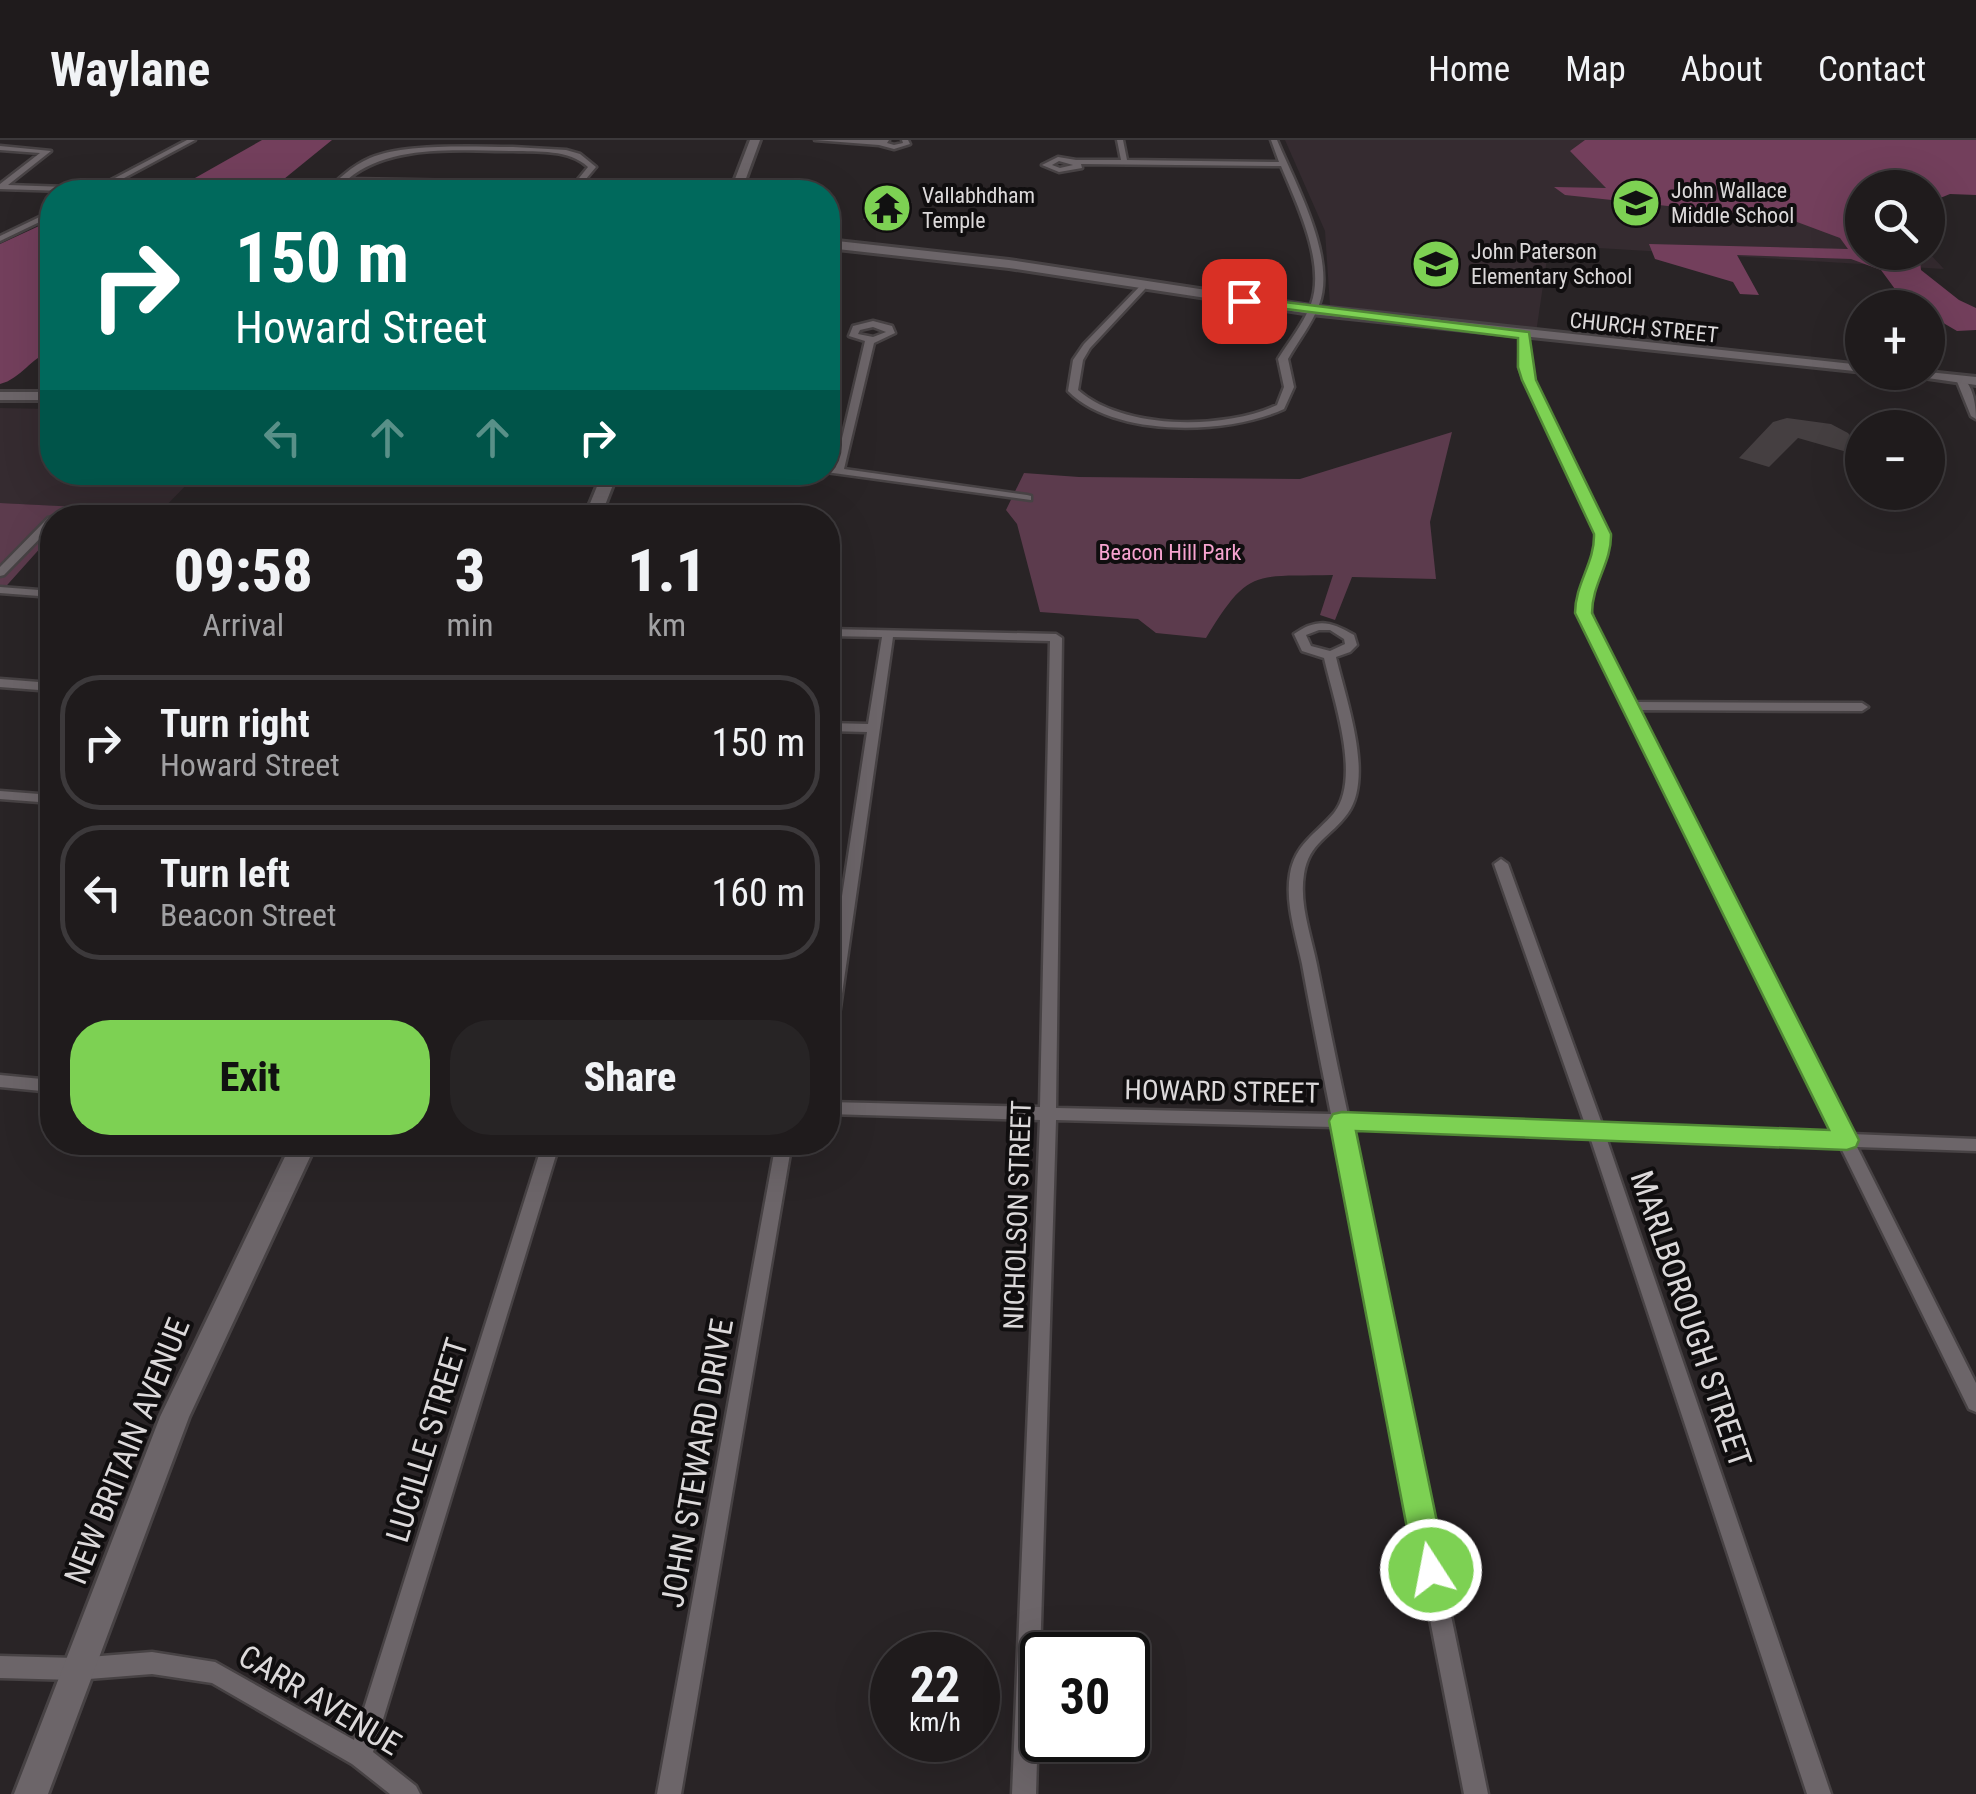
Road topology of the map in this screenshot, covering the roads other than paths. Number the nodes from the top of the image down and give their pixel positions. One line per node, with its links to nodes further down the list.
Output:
1 (192, 140): 12 (street)
2 (755, 140): 15 (street)
3 (818, 140): 7 (street)
4 (904, 140): 7 (street)
5 (1120, 140): 9 (street)
6 (1274, 140): 11 (street)
7 (884, 141)
8 (0, 148): 16 (street)
9 (1124, 160): 10 (street); 11 (street)
10 (1077, 162)
11 (1283, 164): 22 (street)
12 (118, 180)
13 (342, 180): 14 (street)
14 (581, 180)
15 (739, 180)
16 (0, 188): 17 (street)
17 (40, 190)
18 (40, 219): 19 (street)
19 (0, 236)
20 (840, 245): 21 (street, CHURCH STREET)
21 (1142, 287): 22 (street, CHURCH STREET); 22 (street)
22 (1311, 310): 23 (street, CHURCH STREET)
23 (1524, 335): 25 (street, CHURCH STREET); 42 (street)
24 (870, 340): 30 (street)
25 (1845, 368)
26 (1968, 380): 29 (street)
27 (0, 396): 28 (street)
28 (40, 396)
29 (1976, 416)
30 (840, 446)
31 (840, 472): 32 (street)
32 (1026, 498)
33 (40, 534): 34 (street)
34 (1, 572)
35 (0, 590): 36 (street)
36 (40, 593)
37 (840, 632): 38 (street)
38 (888, 634): 45 (street); 53 (street, NICHOLSON STREET)
39 (1329, 654): 54 (street)
40 (0, 683): 41 (street)
41 (40, 686)
42 (1630, 706): 43 (street); 56 (street)
43 (1862, 707)
44 (840, 728): 45 (street)
45 (872, 728): 49 (street)
46 (0, 795): 47 (street)
47 (40, 798)
48 (1500, 864): 55 (street, MARLBOROUGH STREET)
49 (840, 915)
50 (0, 1081): 51 (street)
51 (40, 1085)
52 (840, 1108): 53 (street, HOWARD STREET)
53 (1048, 1115): 54 (street, HOWARD STREET); 68 (street, NICHOLSON STREET)
54 (1342, 1121): 55 (street, HOWARD STREET); 69 (street)
55 (1596, 1131): 56 (street, HOWARD STREET); 70 (street, MARLBOROUGH STREET)
56 (1847, 1140): 57 (street, HOWARD STREET); 61 (street)
57 (1976, 1146)
58 (299, 1155): 63 (street, NEW BRITAIN AVENUE)
59 (548, 1155): 64 (street, LUCILLE STREET)
60 (782, 1155): 67 (street, JOHN STEWARD DRIVE)
61 (1976, 1403)
62 (0, 1667): 63 (street, CARR AVENUE)
63 (76, 1669): 64 (street, CARR AVENUE); 65 (street, NEW BRITAIN AVENUE)
64 (360, 1756): 66 (street, CARR AVENUE)
65 (31, 1794)
66 (408, 1794)
67 (669, 1794)
68 (1024, 1794)
69 (1476, 1794)
70 (1820, 1794)

